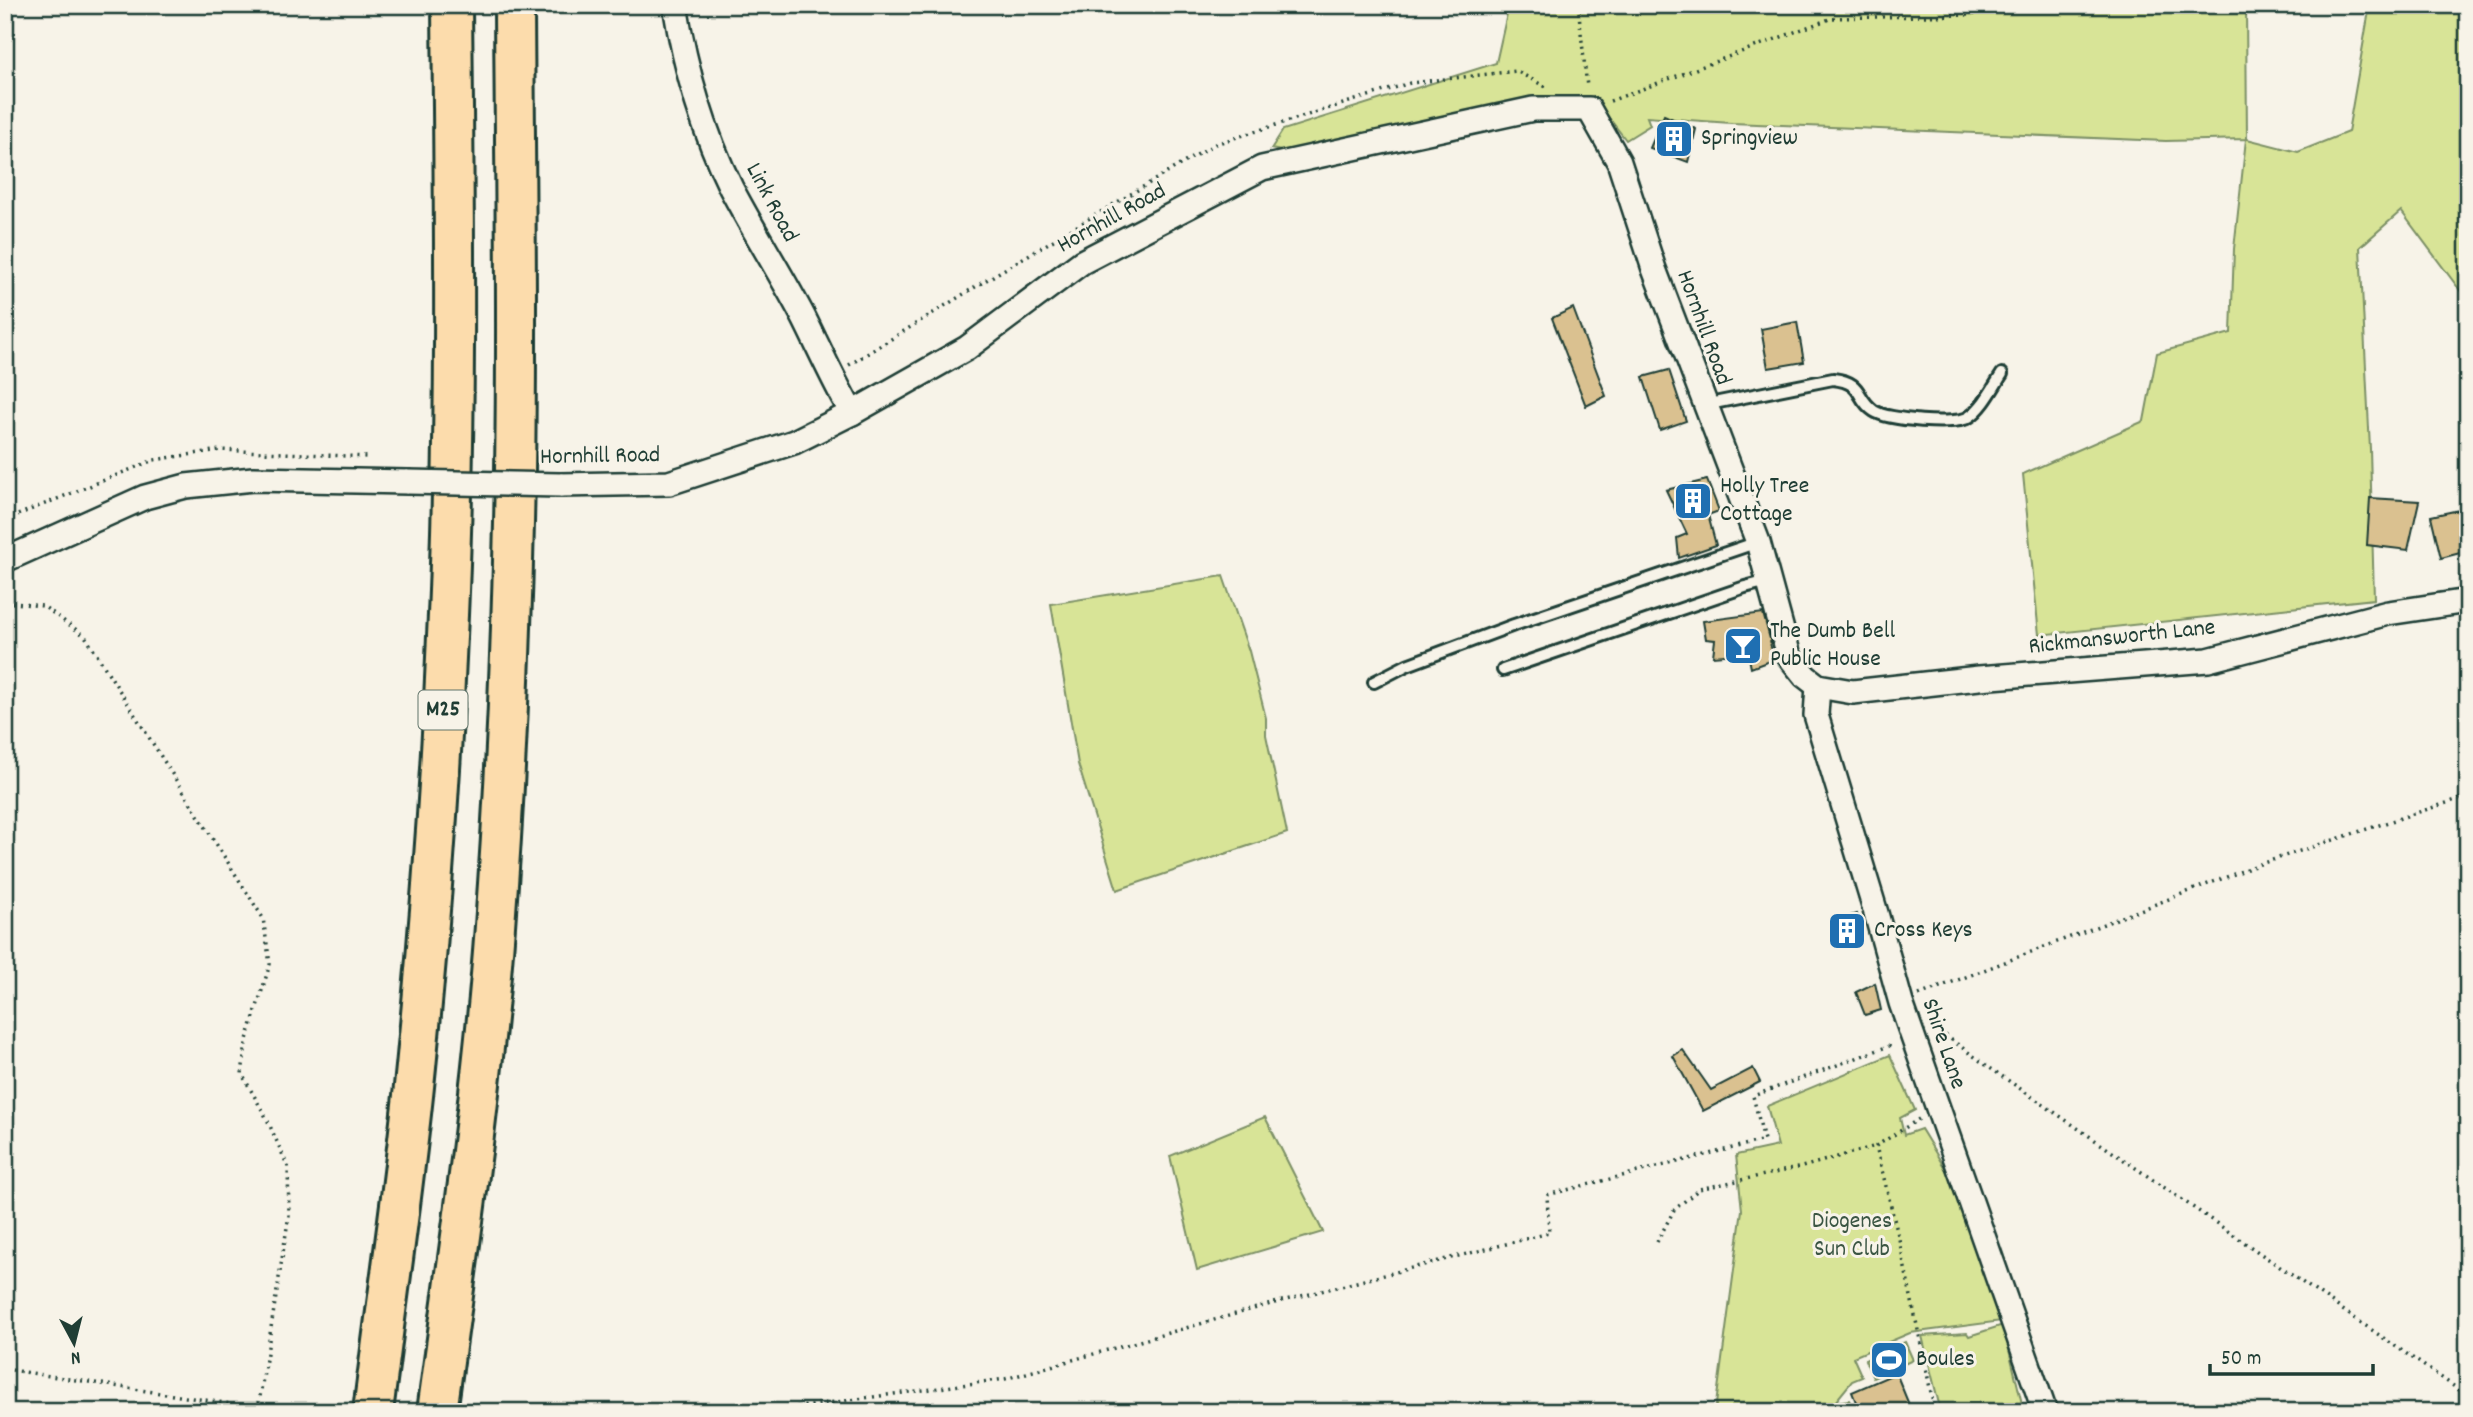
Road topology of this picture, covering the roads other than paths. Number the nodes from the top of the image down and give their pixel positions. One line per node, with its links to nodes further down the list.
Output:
1 (452, 5): 14 (highway, M25)
2 (514, 5): 15 (highway)
3 (675, 5): 6 (street, Link Road)
4 (2002, 374): 5 (lane)
5 (1704, 405): 6 (street, Hornhill Road); 7 (street, Hornhill Road)
6 (852, 414): 8 (street, Hornhill Road, bridge)
7 (1758, 542): 9 (street, Hornhill Road); 12 (lane)
8 (5, 560)
9 (1768, 581): 11 (lane); 13 (street, Hornhill Road)
10 (2468, 601): 13 (street, Rickmansworth Lane)
11 (1503, 670)
12 (1374, 682)
13 (1818, 687): 16 (street, Shire Lane)
14 (373, 1412)
15 (437, 1412)
16 (2045, 1412)

